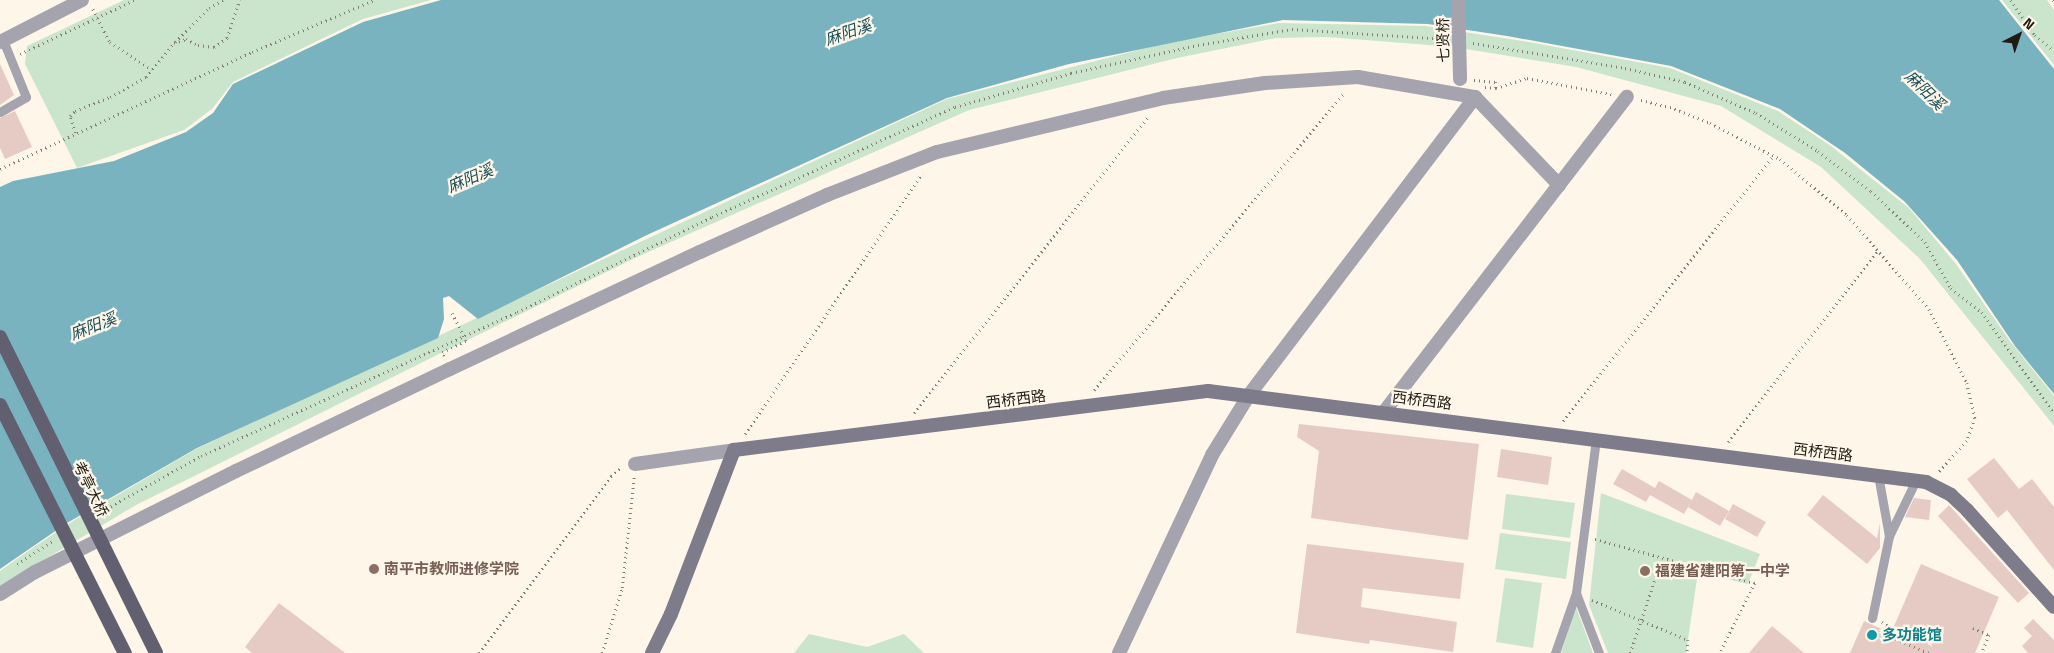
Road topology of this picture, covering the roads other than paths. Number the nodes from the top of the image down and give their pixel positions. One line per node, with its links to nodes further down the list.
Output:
1 (82, 0): 3 (street)
2 (1458, 0): 4 (street, 七贤桥)
3 (2, 41): 7 (lane)
4 (1460, 79)
5 (1475, 97): 8 (street); 10 (street); 20 (street)
6 (1627, 97): 8 (street)
7 (0, 112)
8 (1560, 185): 12 (street)
9 (0, 337): 24 (main road, 考亭大桥)
10 (1249, 395): 12 (main road, 西桥西路); 14 (main road, 西桥西路); 26 (street)
11 (0, 405): 23 (main road)
12 (1384, 412): 13 (main road, 西桥西路)
13 (1596, 439): 16 (main road, 西桥西路); 19 (lane)
14 (734, 450): 15 (street); 25 (main road)
15 (635, 464)
16 (1878, 475): 17 (main road, 西桥西路); 18 (lane)
17 (1921, 481): 18 (lane); 21 (main road, 西桥西路)
18 (1889, 536): 22 (lane)
19 (1576, 593): 27 (lane); 28 (lane)
20 (0, 594)
21 (2054, 607)
22 (1872, 618)
23 (125, 653)
24 (156, 653)
25 (652, 653)
26 (1119, 653)
27 (1555, 653)
28 (1599, 653)

